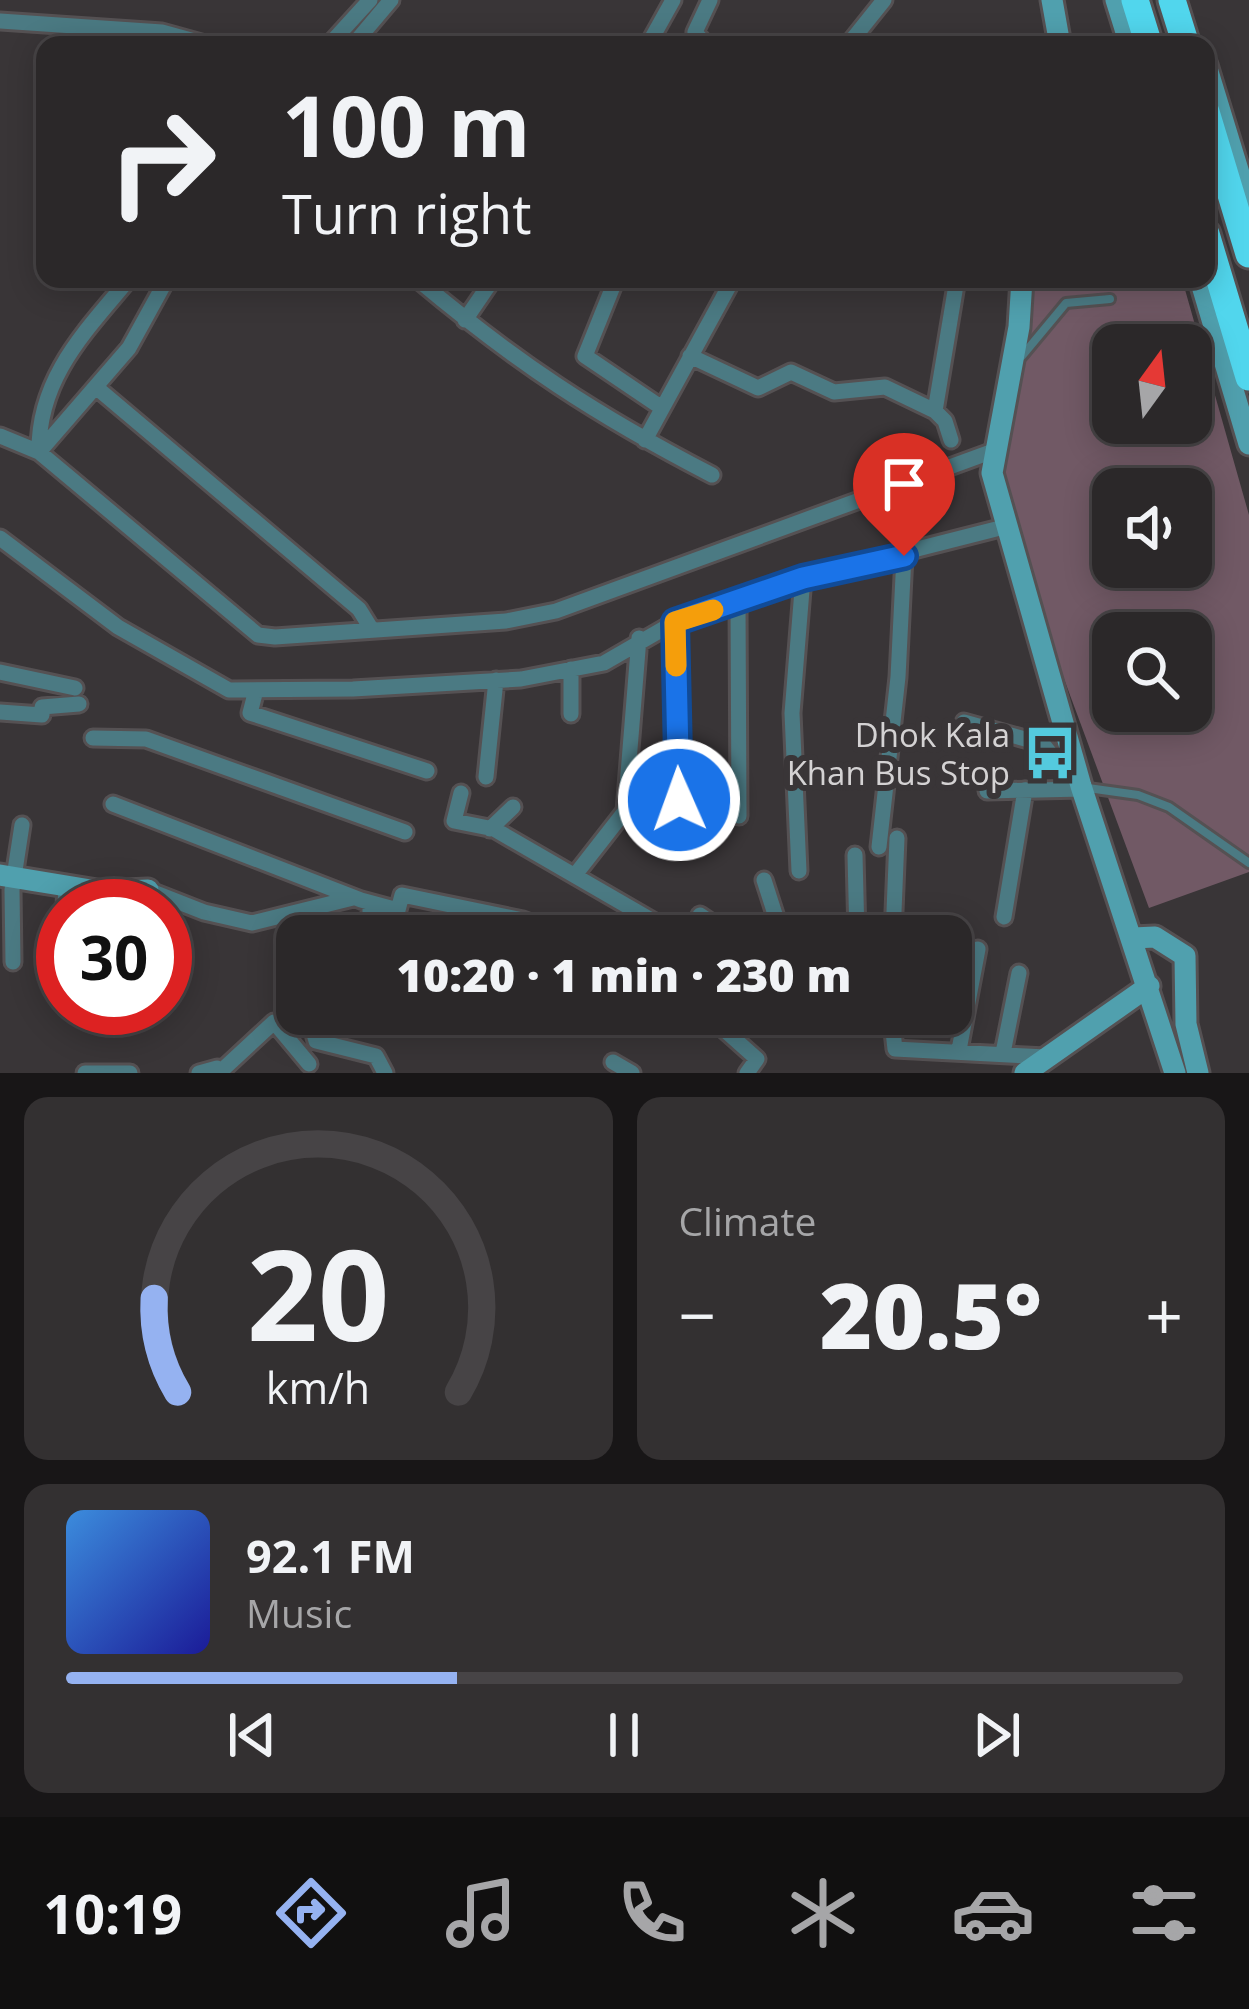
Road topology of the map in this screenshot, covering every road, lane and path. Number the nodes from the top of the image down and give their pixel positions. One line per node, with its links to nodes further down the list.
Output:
1 (370, 0): 13 (street)
2 (391, 0): 14 (street)
3 (673, 0): 15 (street)
4 (710, 0): 16 (street)
5 (884, 0): 17 (street)
6 (1052, 0): 18 (street)
7 (1116, 0): 19 (street)
8 (1135, 0): 20 (highway)
9 (1172, 0): 21 (highway)
10 (1186, 0): 22 (street)
11 (0, 21): 12 (street)
12 (176, 36)
13 (337, 36)
14 (361, 36)
15 (653, 36)
16 (698, 36)
17 (855, 36)
18 (1058, 36)
19 (1127, 36)
20 (1146, 36)
21 (1183, 36)
22 (1197, 36)
23 (1215, 95): 25 (street)
24 (1215, 142): 26 (highway)
25 (1249, 206)
26 (1249, 254)
27 (1215, 264): 41 (highway)
28 (122, 288): 50 (street)
29 (162, 288): 42 (street)
30 (428, 288): 38 (street)
31 (487, 288): 38 (street)
32 (612, 288): 43 (street)
33 (728, 288): 39 (street)
34 (955, 288): 44 (street)
35 (1021, 288): 40 (street)
36 (1203, 288): 48 (street)
37 (1110, 299): 40 (lane)
38 (465, 320): 46 (street)
39 (690, 356): 43 (street); 44 (street)
40 (1012, 373): 49 (street)
41 (1249, 377)
42 (97, 388): 50 (street); 58 (street)
43 (662, 408): 46 (street)
44 (934, 411): 47 (street)
45 (0, 436): 50 (street)
46 (645, 440): 51 (street)
47 (951, 440)
48 (1249, 444)
49 (997, 450): 52 (street); 58 (street)
50 (39, 452): 58 (street)
51 (712, 475)
52 (1004, 527): 54 (street); 71 (street)
53 (0, 538): 63 (street)
54 (904, 556): 55 (street); 83 (street)
55 (803, 578): 56 (street); 86 (street)
56 (738, 602): 57 (street); 78 (street)
57 (675, 622): 59 (street); 75 (street)
58 (372, 630)
59 (639, 638): 60 (street); 87 (street)
60 (571, 669): 62 (street); 65 (street)
61 (0, 672): 64 (street)
62 (496, 680): 63 (street); 70 (street)
63 (256, 690): 69 (street)
64 (0, 712)
65 (571, 714)
66 (964, 722): 68 (street)
67 (93, 738): 81 (street)
68 (1050, 753)
69 (428, 771)
70 (486, 777)
71 (1082, 788): 72 (street); 85 (lane); 100 (street)
72 (1025, 790): 73 (street); 99 (street)
73 (987, 791)
74 (460, 794): 80 (street)
75 (679, 800)
76 (113, 804): 91 (street)
77 (513, 807): 80 (street)
78 (739, 816)
79 (22, 825): 88 (street)
80 (490, 829): 87 (street)
81 (405, 832)
82 (897, 838): 98 (street)
83 (879, 847)
84 (855, 855): 97 (street)
85 (1249, 863)
86 (799, 871)
87 (575, 875): 95 (street)
88 (7, 876): 90 (street); 102 (street)
89 (764, 880): 96 (street)
90 (36, 886)
91 (362, 900): 92 (street); 93 (street); 94 (street)
92 (192, 904)
93 (365, 915)
94 (478, 915)
95 (643, 915)
96 (775, 915)
97 (856, 915)
98 (894, 915)
99 (1004, 917)
100 (1132, 938): 104 (street); 122 (street)
101 (979, 949): 109 (street)
102 (14, 962)
103 (1019, 973): 110 (street)
104 (1149, 986): 111 (street); 121 (street)
105 (274, 1022): 113 (street); 114 (street)
106 (314, 1035): 117 (street)
107 (730, 1035): 119 (street)
108 (893, 1035): 109 (street)
109 (959, 1050): 110 (street)
110 (1003, 1053): 111 (street)
111 (1046, 1057): 120 (street)
112 (613, 1062): 118 (street)
113 (309, 1064)
114 (212, 1071)
115 (85, 1073): 116 (street)
116 (130, 1073)
117 (385, 1073)
118 (632, 1073)
119 (747, 1073)
120 (1025, 1073)
121 (1175, 1073)
122 (1198, 1073)

